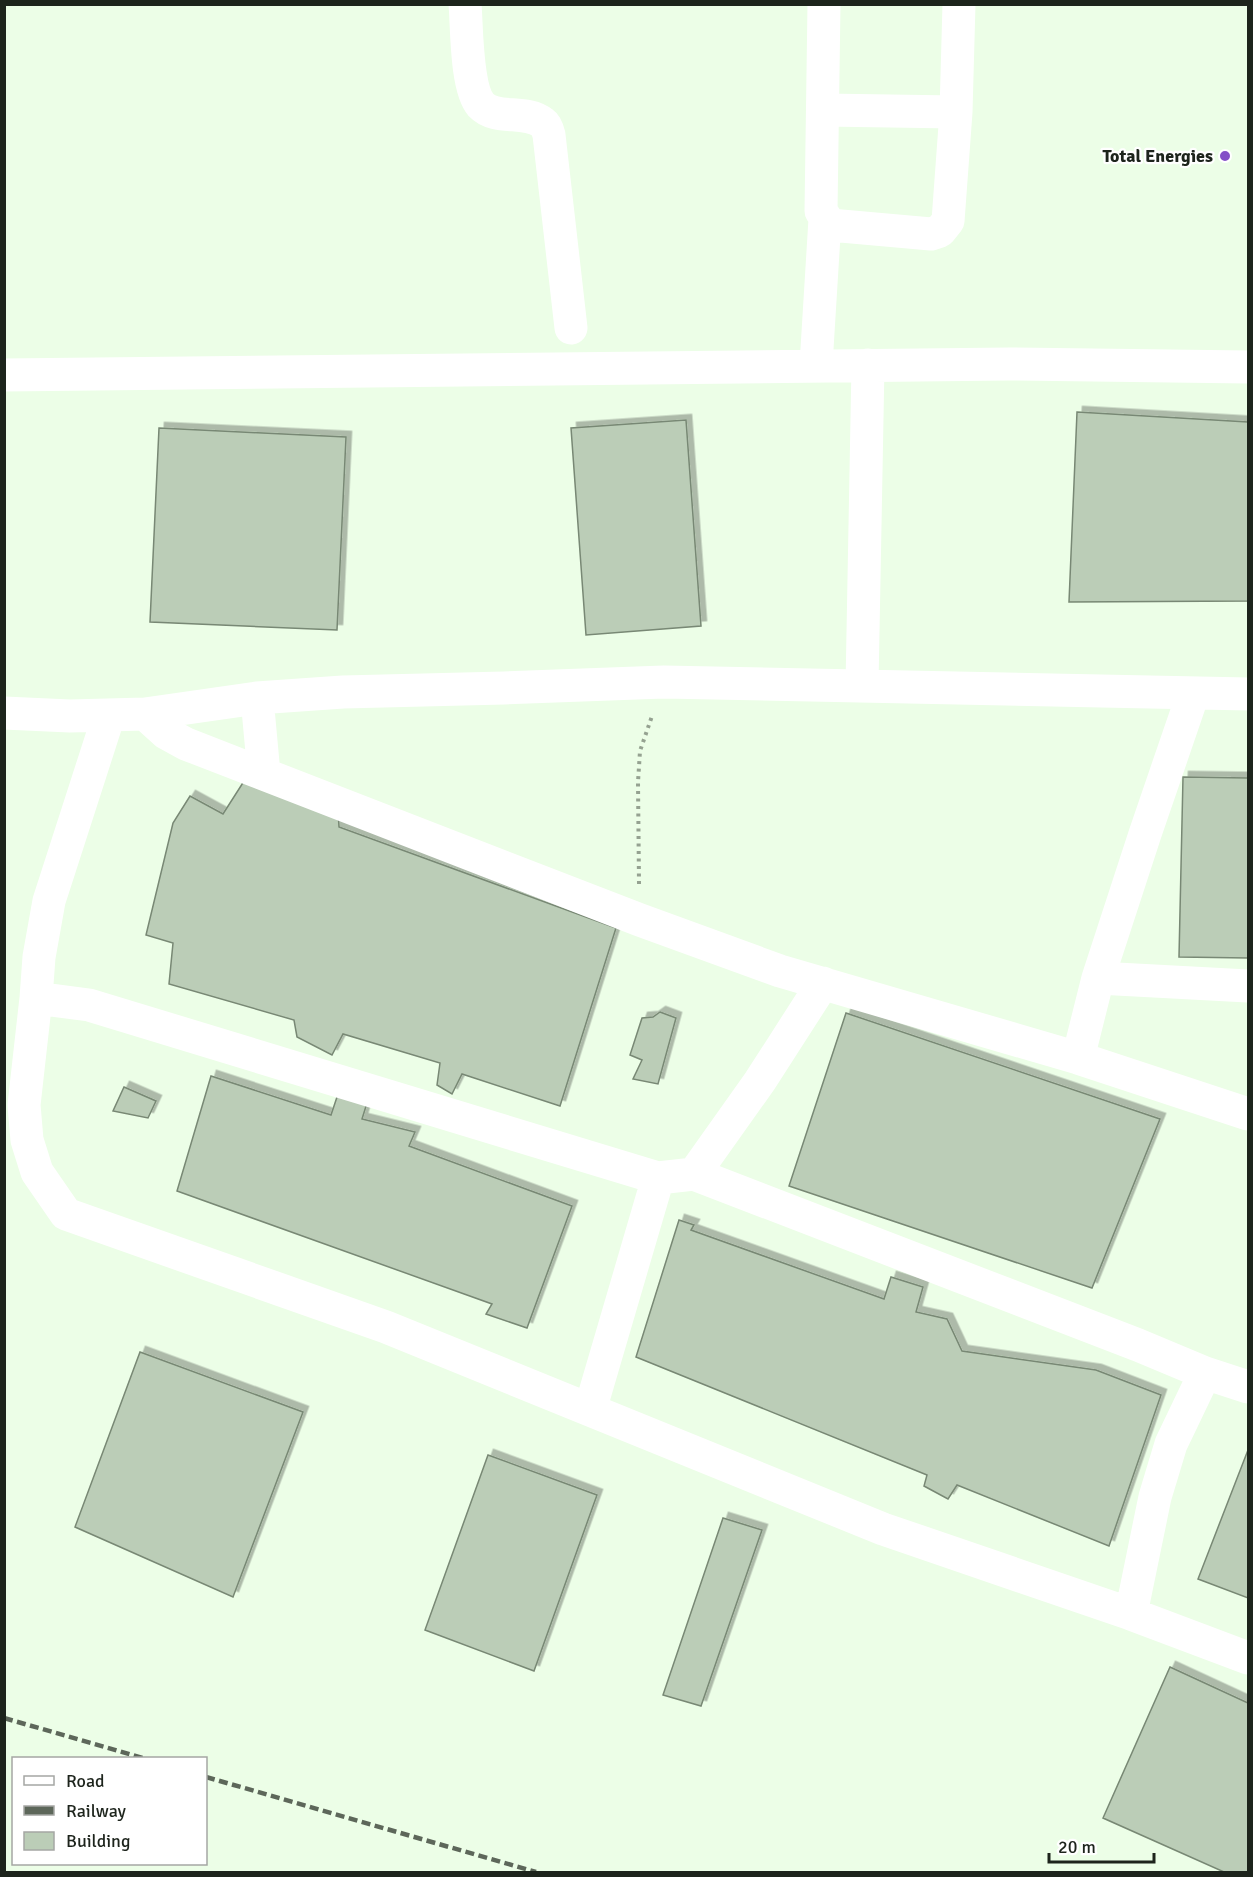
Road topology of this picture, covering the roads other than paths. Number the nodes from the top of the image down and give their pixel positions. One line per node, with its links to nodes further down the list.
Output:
1 (465, 4): 7 (street)
2 (824, 4): 4 (street)
3 (959, 4): 5 (street)
4 (824, 110): 5 (street); 6 (street)
5 (956, 112): 6 (street)
6 (825, 219): 9 (street)
7 (571, 328)
8 (868, 365): 9 (street); 10 (street); 12 (street)
9 (816, 366): 11 (street)
10 (1248, 367)
11 (4, 375)
12 (862, 686): 13 (street); 15 (street)
13 (1193, 694): 14 (street); 20 (street)
14 (1248, 694)
15 (257, 698): 17 (street); 19 (street)
16 (4, 713): 18 (street)
17 (145, 714): 18 (street); 19 (street)
18 (109, 715): 23 (street)
19 (264, 774): 21 (street)
20 (1098, 978): 22 (street); 24 (street)
21 (823, 983): 24 (street); 26 (street)
22 (1248, 986)
23 (36, 998): 27 (street); 29 (street)
24 (1078, 1058): 25 (street)
25 (1248, 1114)
26 (694, 1174): 27 (street); 28 (street)
27 (658, 1178): 29 (street)
28 (1233, 1375): 30 (street)
29 (590, 1410): 30 (street)
30 (1131, 1614): 31 (street)
31 (1248, 1658)

